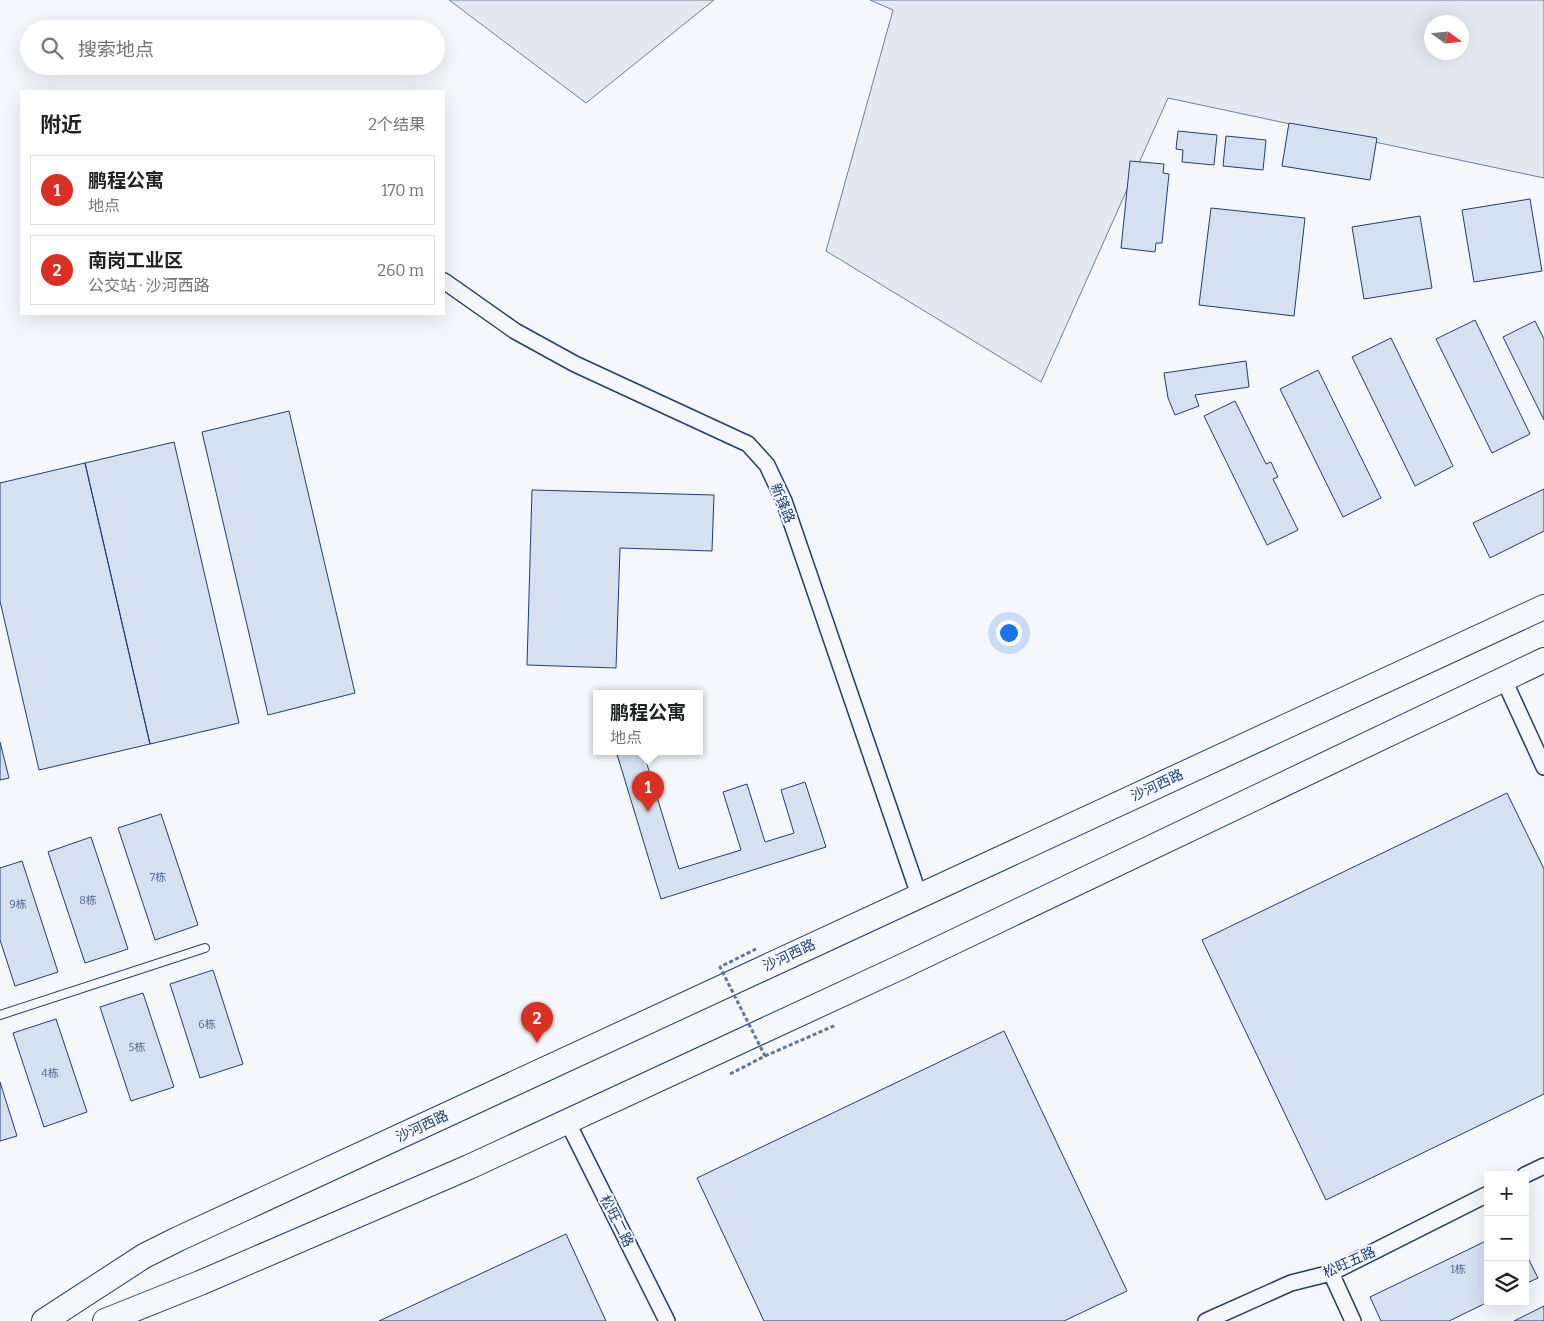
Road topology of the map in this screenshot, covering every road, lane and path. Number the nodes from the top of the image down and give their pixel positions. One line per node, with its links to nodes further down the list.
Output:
1 (445, 282): 6 (street, 新锋路)
2 (1544, 607): 6 (main road, 沙河西路)
3 (1544, 660): 4 (main road)
4 (1504, 680): 5 (street); 13 (main road)
5 (1544, 767)
6 (920, 895): 18 (main road, 沙河西路)
7 (205, 948): 9 (lane)
8 (756, 950): 11 (path, bridge)
9 (0, 1015)
10 (836, 1025): 11 (path)
11 (765, 1056): 12 (path, bridge)
12 (730, 1074)
13 (567, 1122): 19 (main road); 21 (street, 松旺二路)
14 (1544, 1166): 15 (street)
15 (1529, 1173)
16 (1484, 1196): 17 (street, 松旺五路)
17 (1331, 1273): 22 (street, 松旺五路); 23 (street)
18 (114, 1276): 19 (main road); 20 (main road, 沙河西路)
19 (106, 1320)
20 (44, 1321)
21 (668, 1321)
22 (1206, 1321)
23 (1353, 1321)

